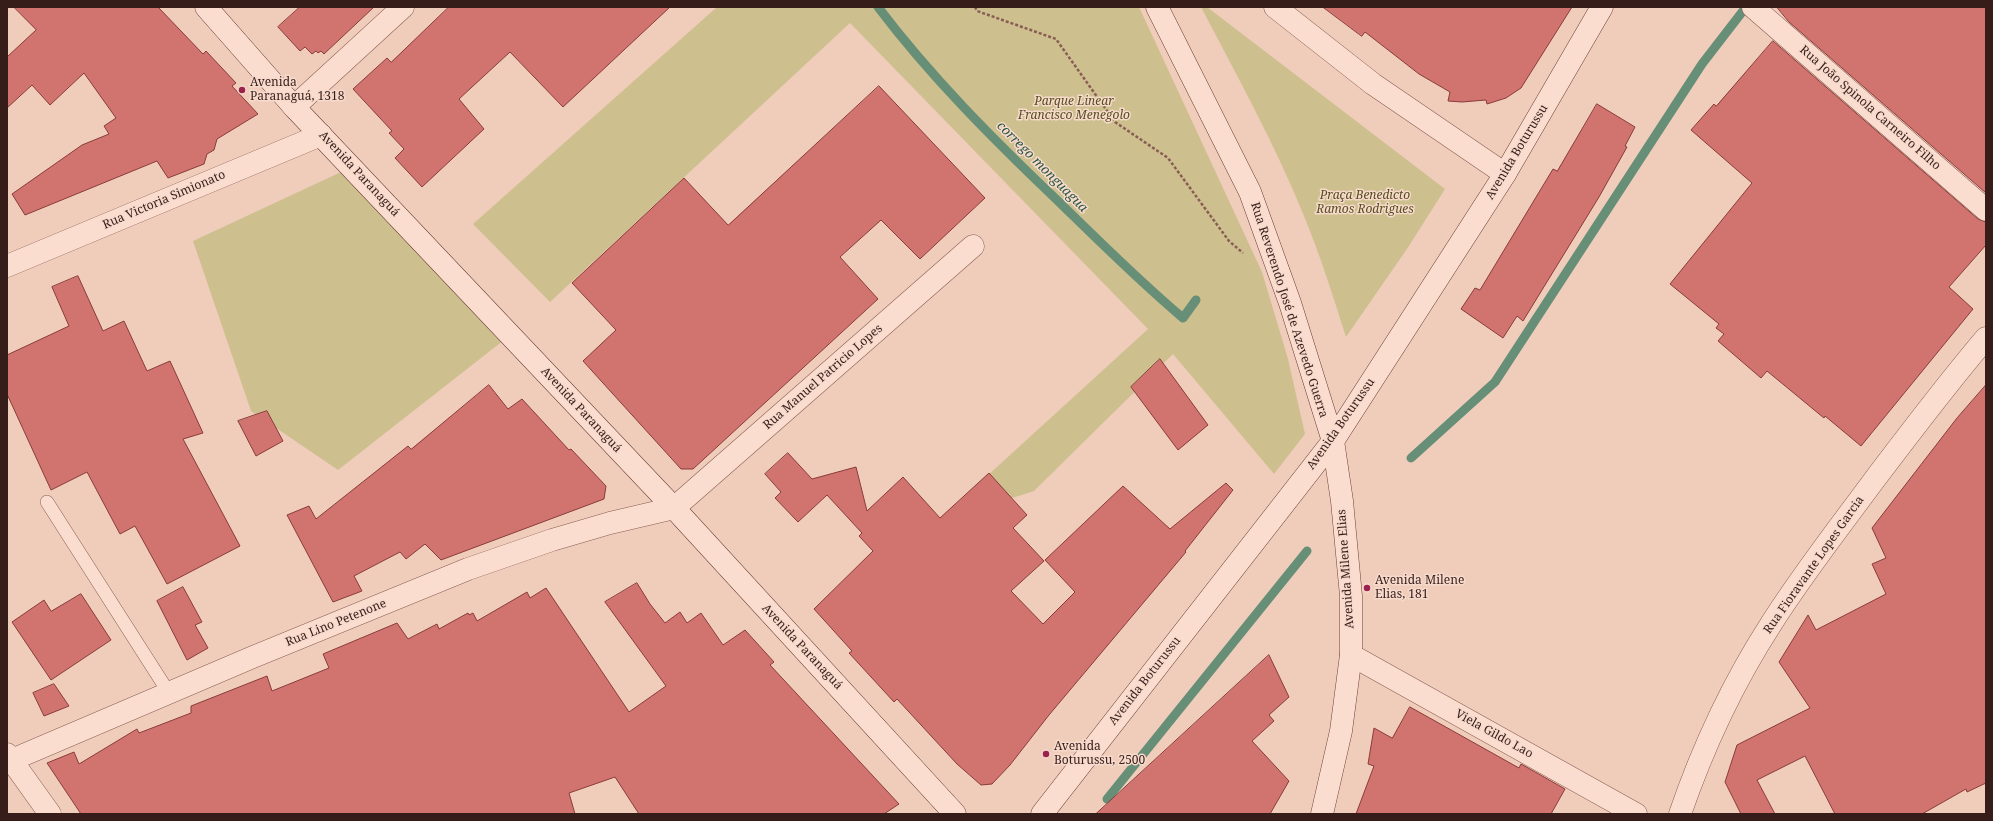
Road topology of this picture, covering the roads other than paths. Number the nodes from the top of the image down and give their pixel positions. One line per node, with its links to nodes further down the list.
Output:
1 (206, 7): 7 (street, Avenida Paranaguá)
2 (403, 7): 7 (street)
3 (1158, 7): 14 (street, Rua Reverendo José de Azevedo Guerra)
4 (1275, 7): 9 (street)
5 (1602, 7): 9 (street, Avenida Boturussu)
6 (1759, 12): 10 (street, Rua João Spinola Carneiro Filho)
7 (294, 107): 8 (street, Avenida Paranaguá)
8 (321, 135): 12 (street, Rua Victoria Simionato); 16 (street, Avenida Paranaguá)
9 (1505, 174): 14 (street, Avenida Boturussu)
10 (1986, 210)
11 (972, 246): 16 (street, Rua Manuel Patricio Lopes)
12 (7, 266)
13 (1986, 338): 25 (street, Rua Fioravante Lopes Garcia)
14 (1333, 441): 17 (street, Avenida Milene Elias); 22 (street, Avenida Boturussu)
15 (47, 502): 18 (lane)
16 (674, 508): 18 (street, Rua Lino Petenone); 21 (street, Avenida Paranaguá)
17 (1351, 655): 23 (street, Avenida Milene Elias); 24 (street, Viela Gildo Lao)
18 (169, 693): 19 (street, Rua Lino Petenone)
19 (8, 759): 20 (street)
20 (50, 814)
21 (955, 814)
22 (1042, 814)
23 (1322, 814)
24 (1636, 814)
25 (1680, 814)

